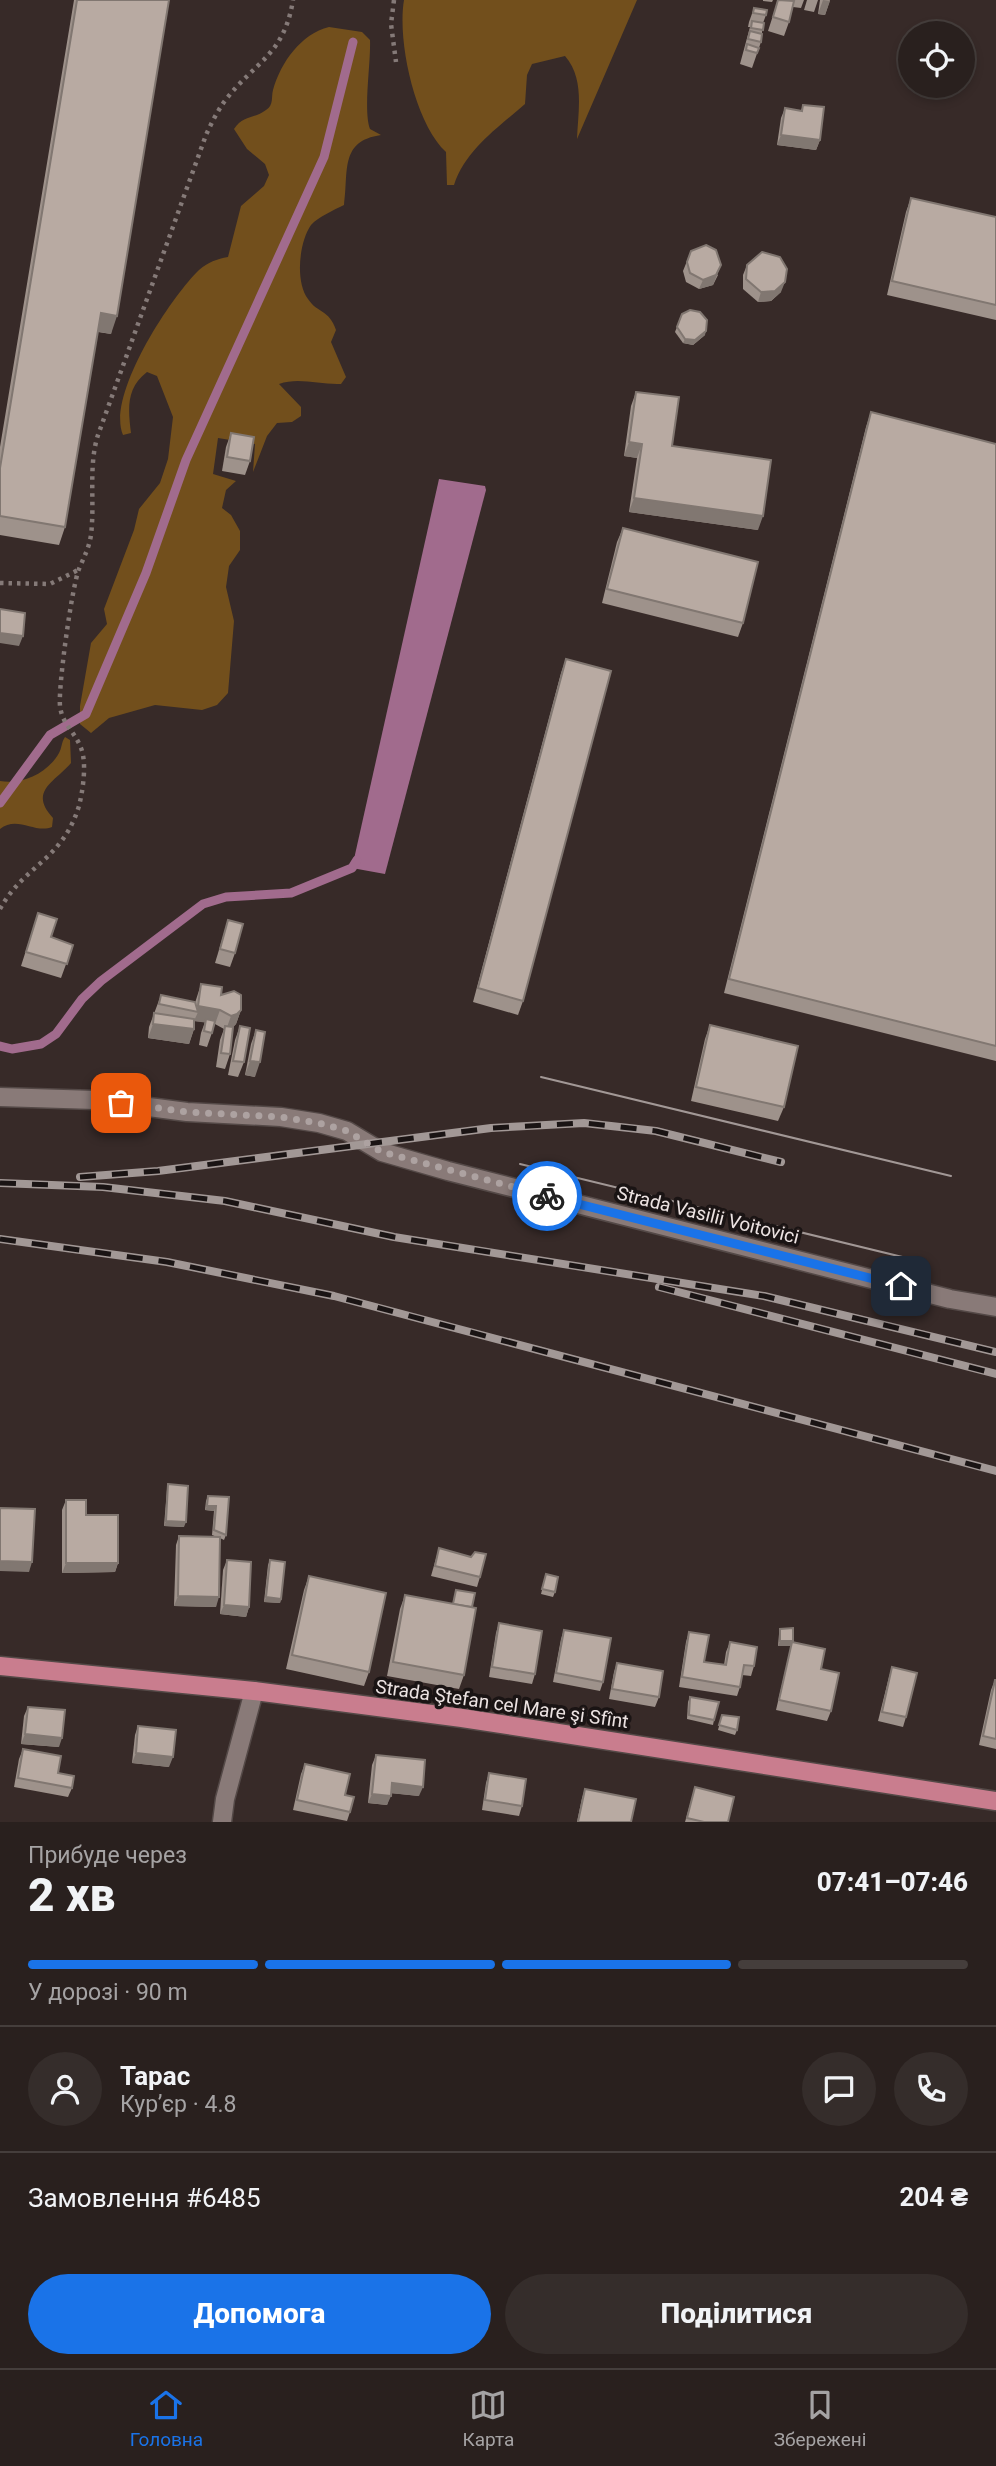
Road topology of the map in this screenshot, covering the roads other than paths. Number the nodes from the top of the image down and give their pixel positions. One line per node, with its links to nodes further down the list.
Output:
1 (0, 1097): 2 (street, Strada Vasilii Voitovici)
2 (996, 1307)
3 (0, 1666): 4 (main road, Strada Ştefan cel Mare şi Sfînt)
4 (254, 1691): 5 (main road, Strada Ştefan cel Mare şi Sfînt); 6 (street)
5 (996, 1801)
6 (222, 1822)

